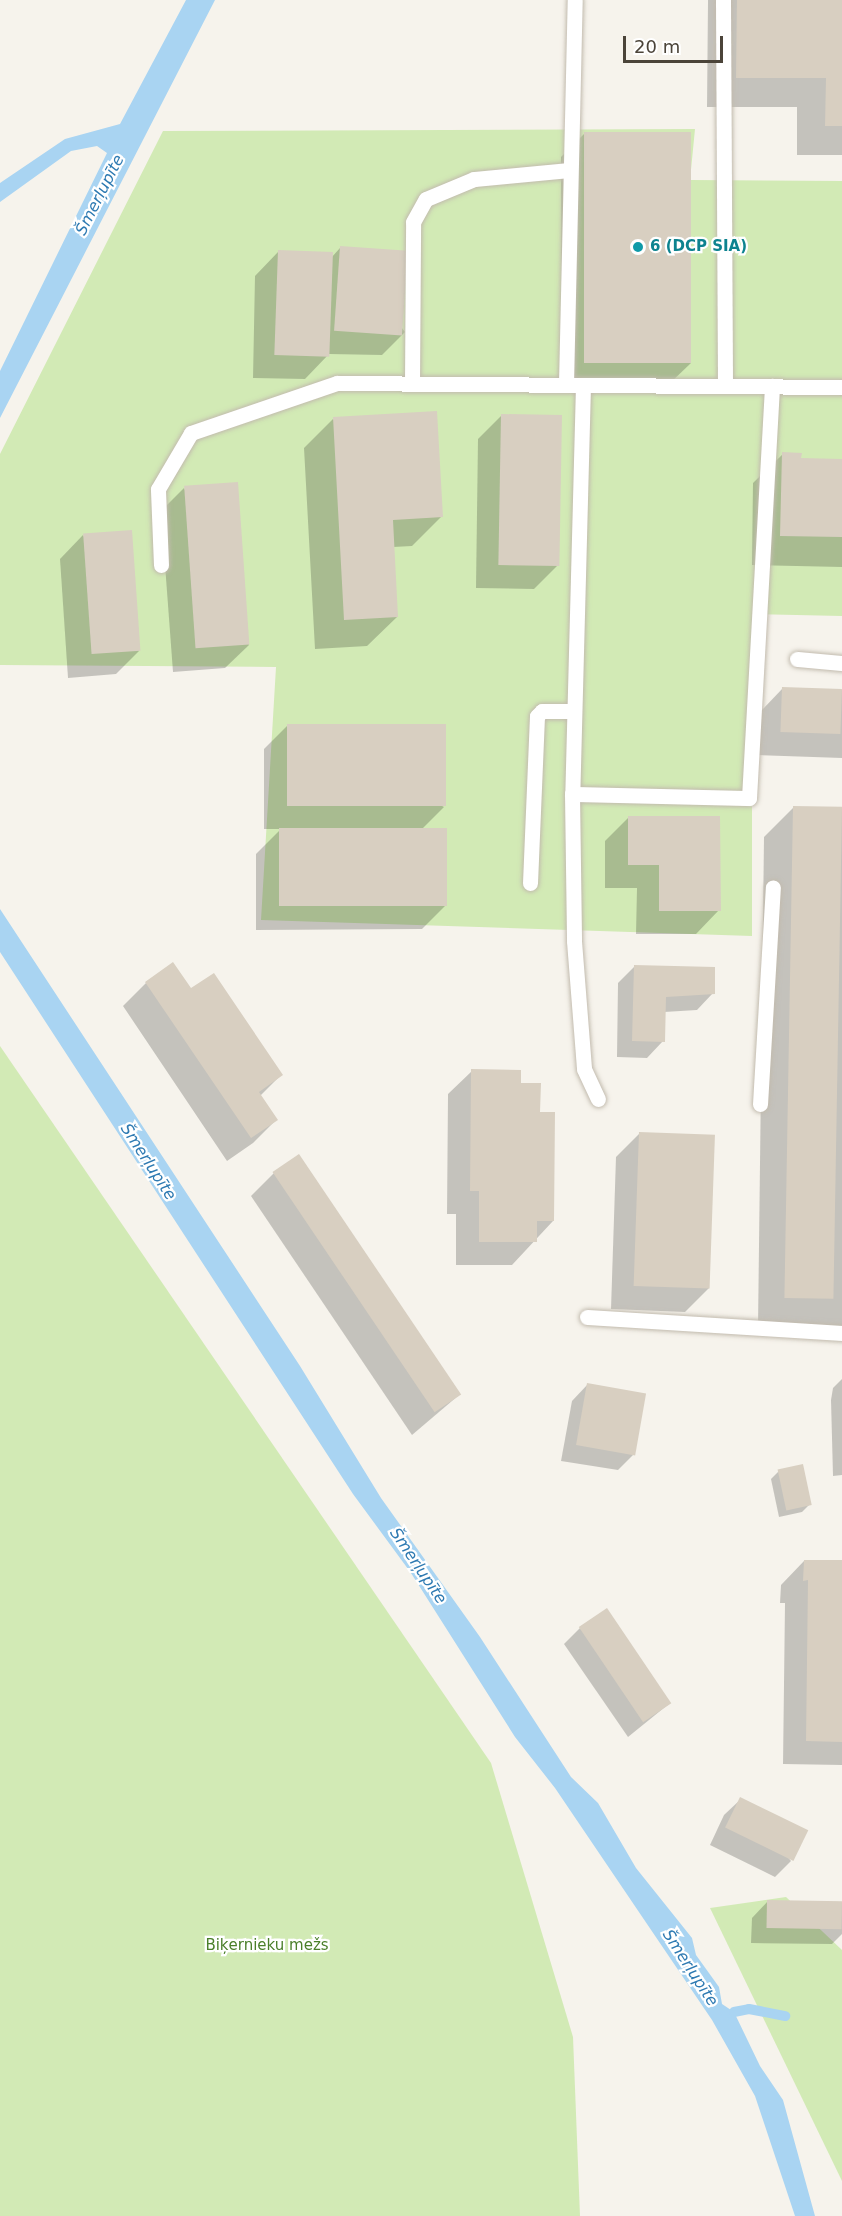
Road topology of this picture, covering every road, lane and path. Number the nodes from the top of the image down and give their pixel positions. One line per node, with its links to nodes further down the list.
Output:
1 (575, 0): 3 (lane)
2 (723, 0): 7 (lane)
3 (570, 170): 4 (lane); 5 (lane)
4 (412, 383): 5 (lane); 10 (lane)
5 (566, 384): 6 (lane)
6 (583, 385): 7 (lane); 13 (lane)
7 (725, 386): 8 (lane)
8 (772, 386): 9 (lane); 14 (lane)
9 (842, 387)
10 (161, 565)
11 (797, 659): 12 (lane)
12 (842, 663)
13 (574, 711): 14 (lane); 15 (lane)
14 (572, 794): 17 (lane)
15 (530, 883)
16 (773, 887): 18 (lane)
17 (597, 1099)
18 (760, 1104)
19 (587, 1317): 20 (lane)
20 (842, 1333)

